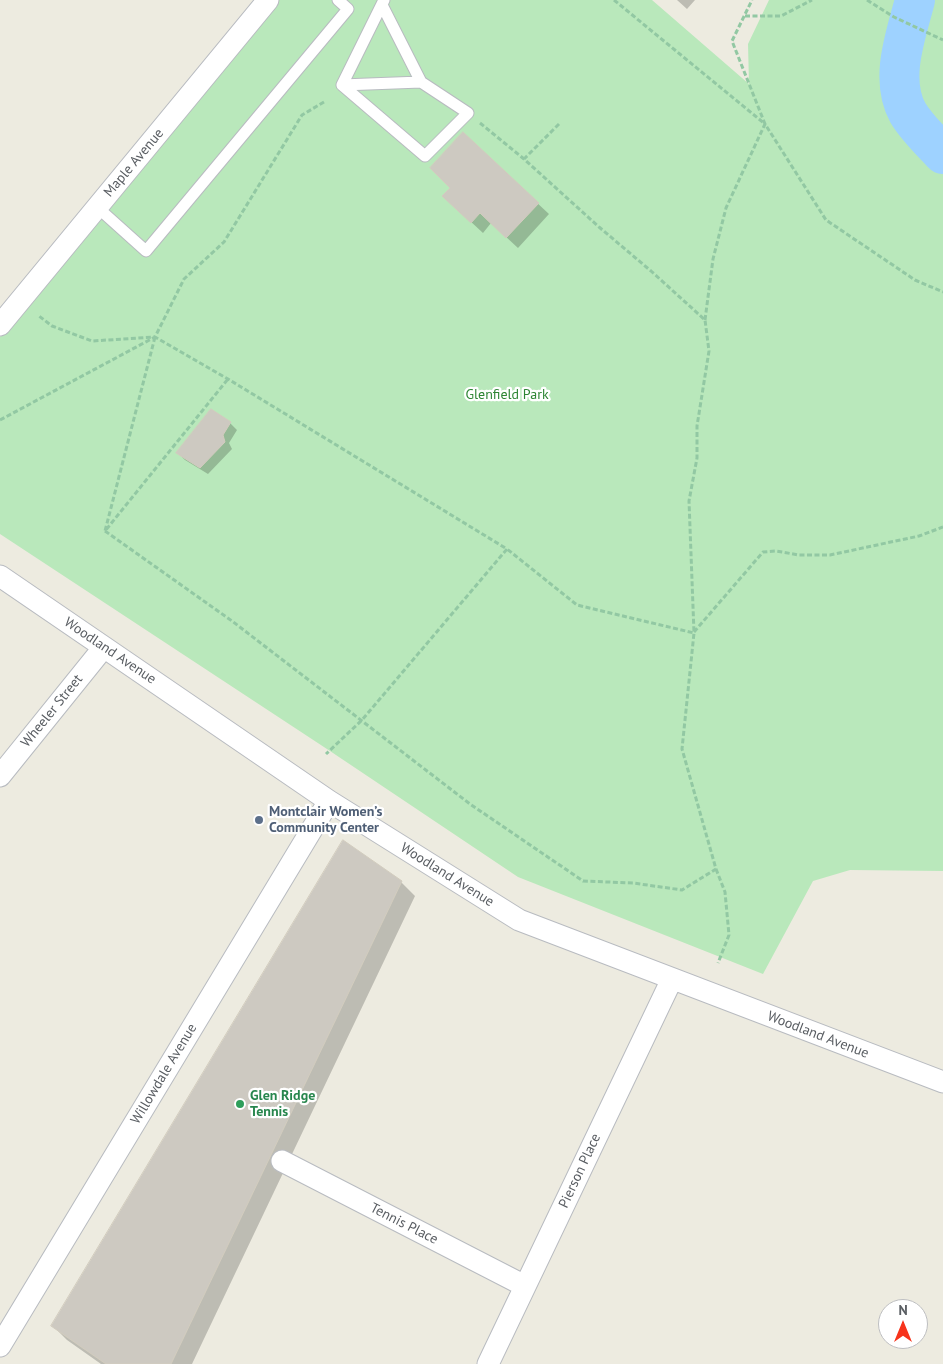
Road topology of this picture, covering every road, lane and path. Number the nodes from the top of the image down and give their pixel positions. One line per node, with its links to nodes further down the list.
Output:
1 (268, 0): 17 (street, Maple Avenue)
2 (338, 0): 17 (lane)
3 (614, 0): 15 (path)
4 (752, 0): 8 (path)
5 (812, 0): 8 (path)
6 (867, 0): 9 (path)
7 (383, 2): 10 (lane); 11 (lane)
8 (745, 16): 15 (path)
9 (943, 40)
10 (421, 82): 11 (lane); 13 (lane)
11 (342, 85): 13 (lane)
12 (324, 102): 22 (path)
13 (468, 113): 16 (path)
14 (559, 124): 16 (path)
15 (765, 124): 18 (path); 20 (path)
16 (524, 159): 20 (path)
17 (97, 208): 21 (street, Maple Avenue)
18 (943, 292)
19 (39, 316): 22 (path)
20 (705, 320): 29 (path)
21 (0, 325)
22 (155, 337): 23 (path); 24 (path); 26 (path)
23 (228, 379): 26 (path); 27 (path)
24 (0, 420)
25 (943, 527): 29 (path)
26 (104, 531): 31 (path)
27 (507, 550): 29 (path); 31 (path)
28 (0, 576): 30 (street, Woodland Avenue)
29 (694, 633): 35 (path)
30 (104, 647): 33 (street, Wheeler Street); 34 (street, Woodland Avenue)
31 (362, 720): 32 (path); 35 (path)
32 (326, 754)
33 (0, 776)
34 (329, 801): 37 (street, Woodland Avenue); 41 (street, Willowdale Avenue)
35 (716, 868): 36 (path)
36 (718, 963)
37 (672, 979): 38 (street, Woodland Avenue); 40 (street, Pierson Place)
38 (943, 1082)
39 (282, 1161): 40 (street, Tennis Place)
40 (526, 1286): 42 (street, Pierson Place)
41 (0, 1346)
42 (488, 1364)

